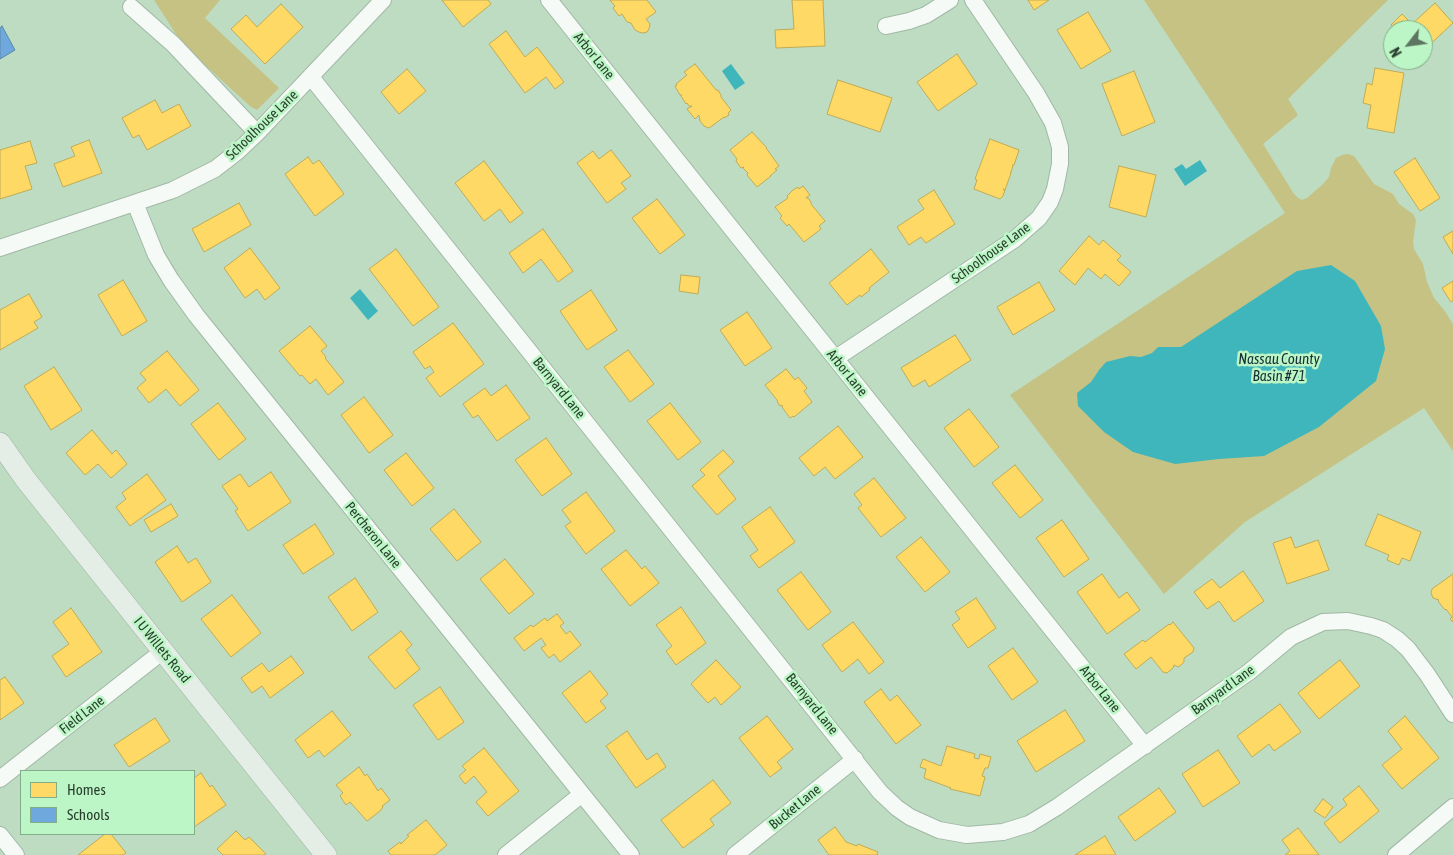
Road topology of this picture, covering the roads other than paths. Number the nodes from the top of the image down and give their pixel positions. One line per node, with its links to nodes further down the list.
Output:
1 (383, 0): 7 (street, Schoolhouse Lane)
2 (549, 0): 11 (street, Arbor Lane)
3 (950, 0): 6 (street)
4 (973, 0): 11 (street, Schoolhouse Lane)
5 (131, 8): 8 (street)
6 (886, 26)
7 (311, 77): 8 (street, Schoolhouse Lane); 16 (street, Barnyard Lane)
8 (257, 133): 9 (street, Schoolhouse Lane)
9 (135, 203): 10 (street, Schoolhouse Lane); 18 (street, Percheron Lane)
10 (0, 248)
11 (836, 358): 15 (street, Arbor Lane)
12 (0, 444): 13 (main road, I U Willets Road)
13 (163, 651): 17 (street, Field Lane); 22 (main road, I U Willets Road)
14 (1453, 714): 15 (street, Barnyard Lane)
15 (1145, 746): 16 (street, Barnyard Lane)
16 (855, 759): 25 (street, Bucket Lane)
17 (0, 779)
18 (582, 794): 23 (street); 24 (street, Percheron Lane)
19 (1453, 807): 26 (street)
20 (0, 835): 21 (street)
21 (16, 855)
22 (326, 855)
23 (506, 855)
24 (630, 855)
25 (735, 855)
26 (1396, 855)

